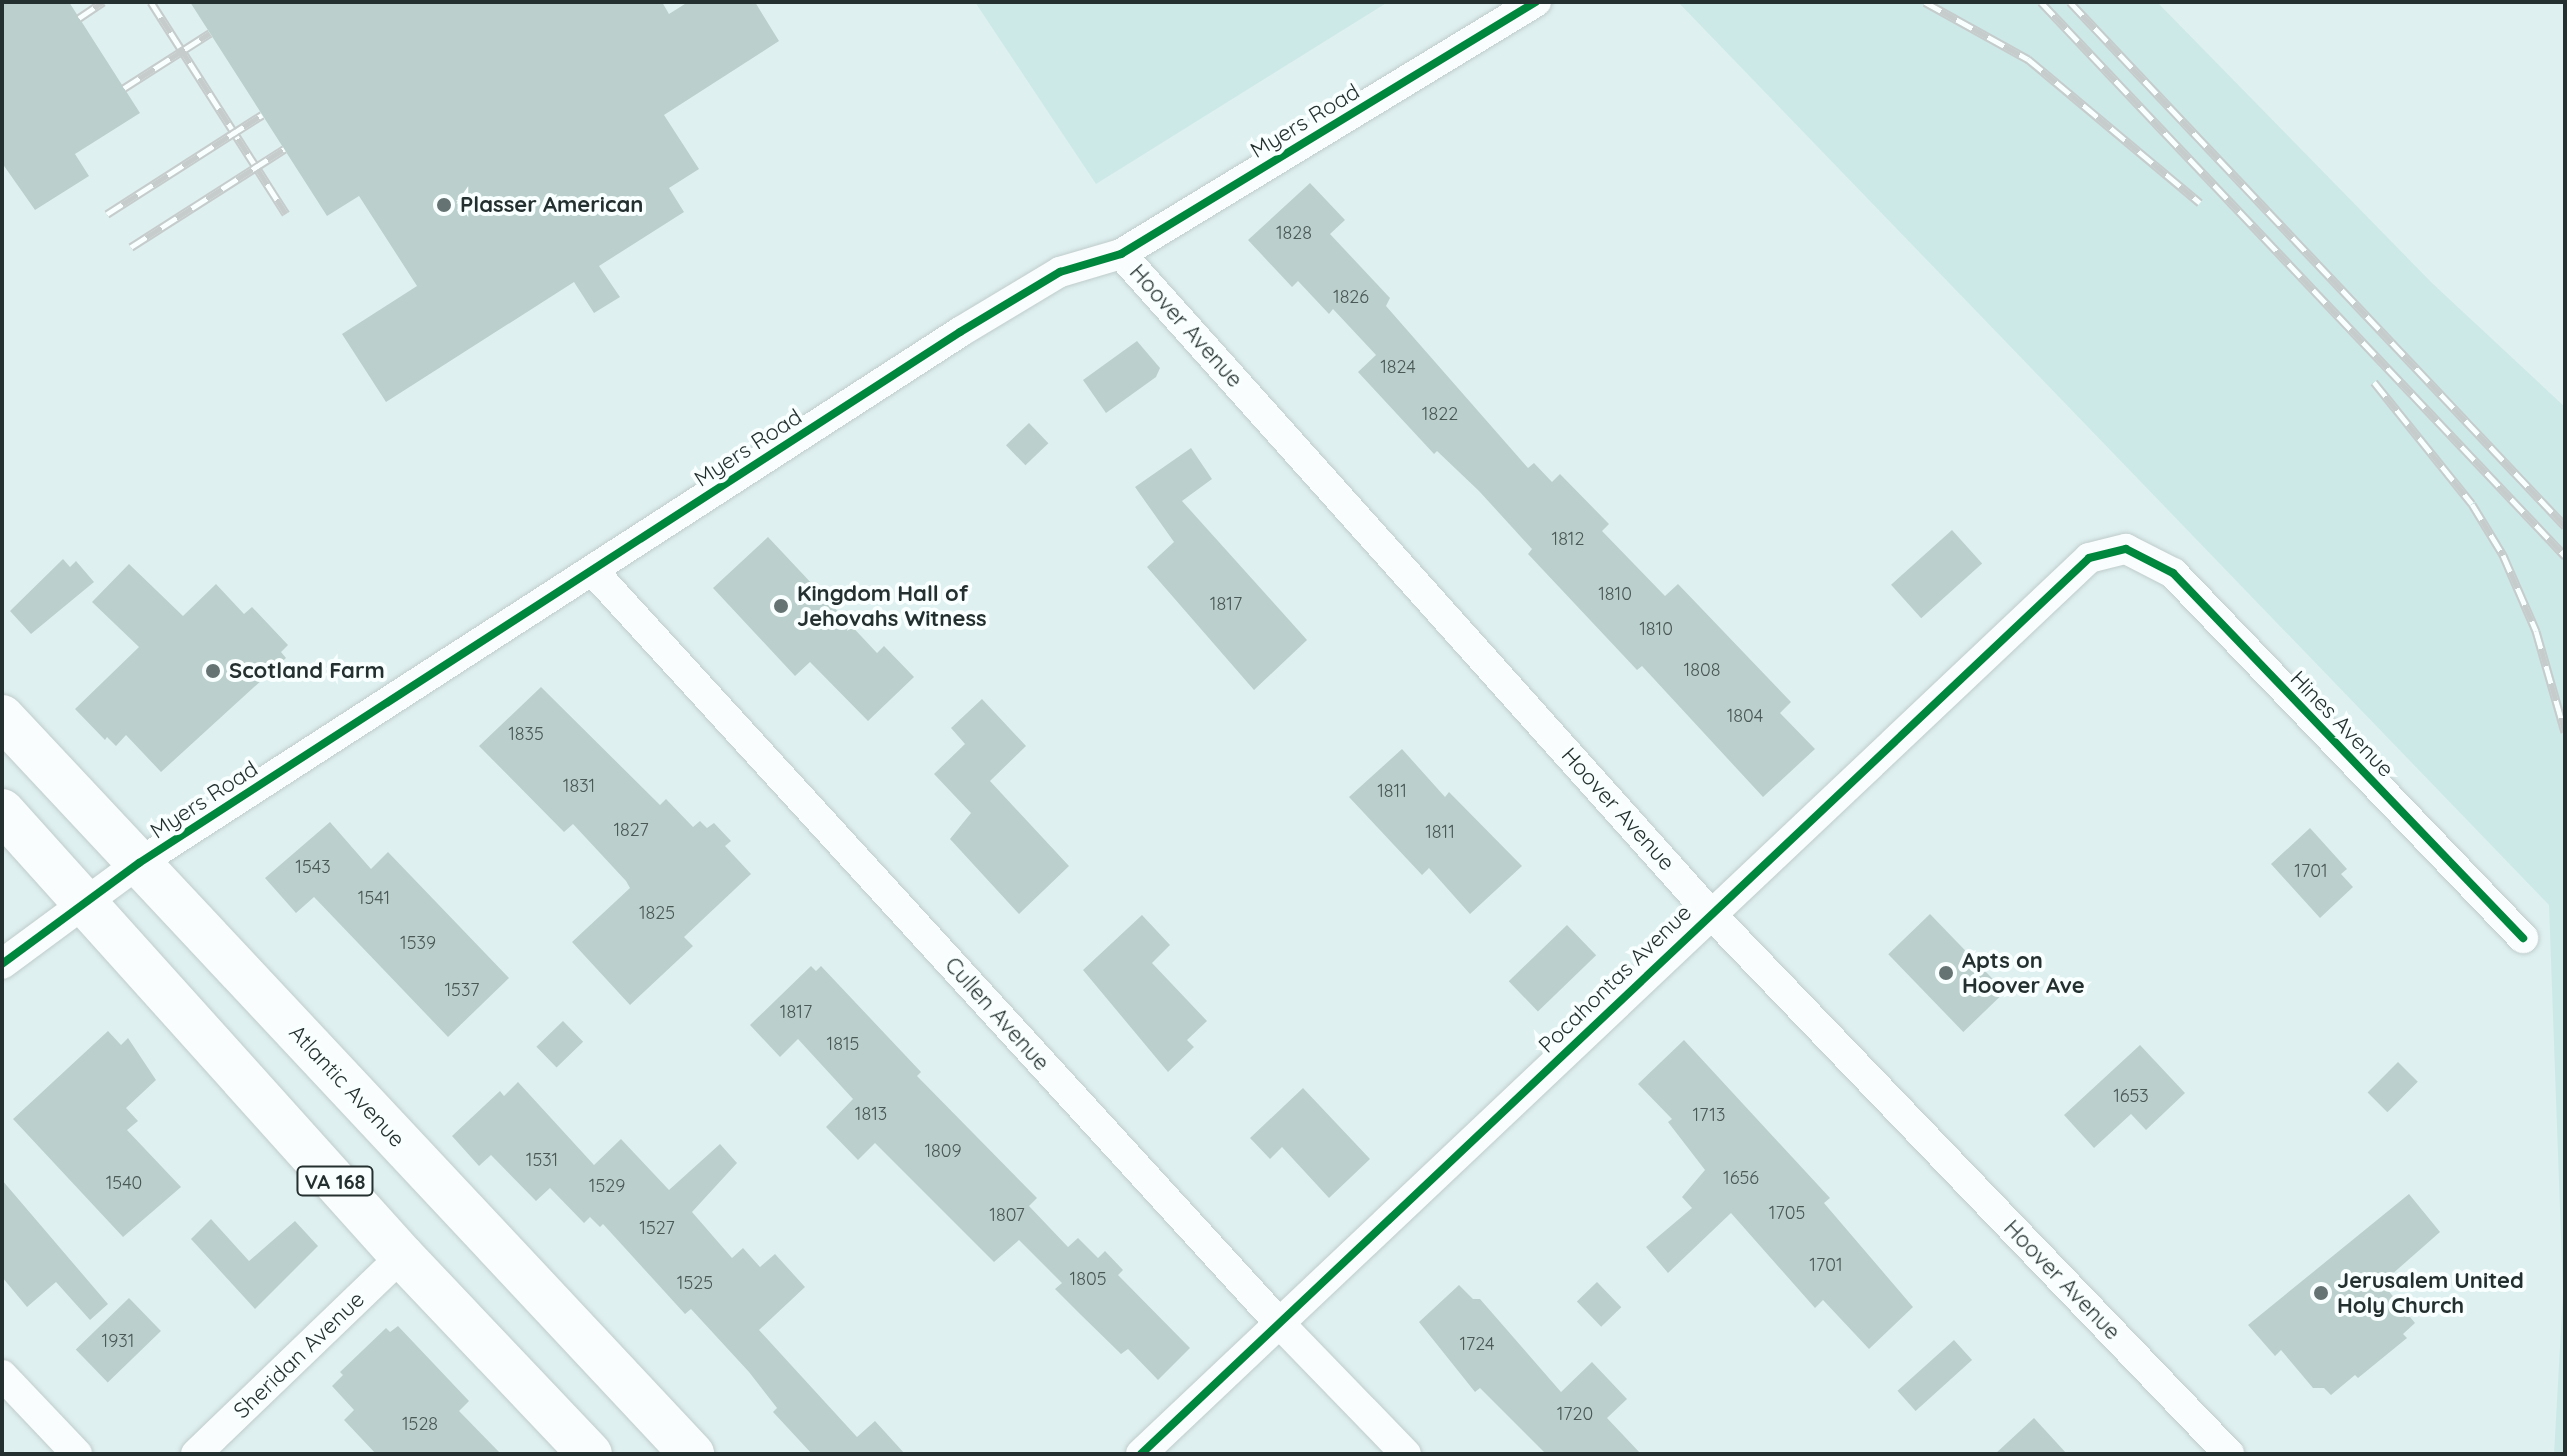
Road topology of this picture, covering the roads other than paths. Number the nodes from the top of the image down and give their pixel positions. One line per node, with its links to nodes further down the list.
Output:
1 (1536, 2): 2 (street, Myers Road)
2 (1121, 254): 4 (street, Myers Road); 9 (street, Hoover Avenue)
3 (2126, 549): 9 (street, Pocahontas Avenue); 10 (street, Hines Avenue)
4 (593, 571): 7 (street, Myers Road); 13 (street, Cullen Avenue)
5 (2, 717): 7 (main road, Atlantic Avenue)
6 (2, 811): 8 (main road, VA 168)
7 (139, 863): 8 (street, Myers Road); 18 (main road, Atlantic Avenue)
8 (88, 901): 11 (street, Myers Road); 12 (main road, VA 168)
9 (1710, 913): 13 (street, Pocahontas Avenue); 21 (street, Hoover Avenue)
10 (2523, 938)
11 (2, 964)
12 (402, 1256): 16 (street, Sheridan Avenue); 17 (main road, VA 168)
13 (1282, 1326): 19 (street, Pocahontas Avenue); 20 (street, Cullen Avenue)
14 (2, 1375): 15 (street)
15 (77, 1454)
16 (196, 1454)
17 (590, 1454)
18 (692, 1454)
19 (1141, 1454)
20 (1406, 1454)
21 (2229, 1454)

